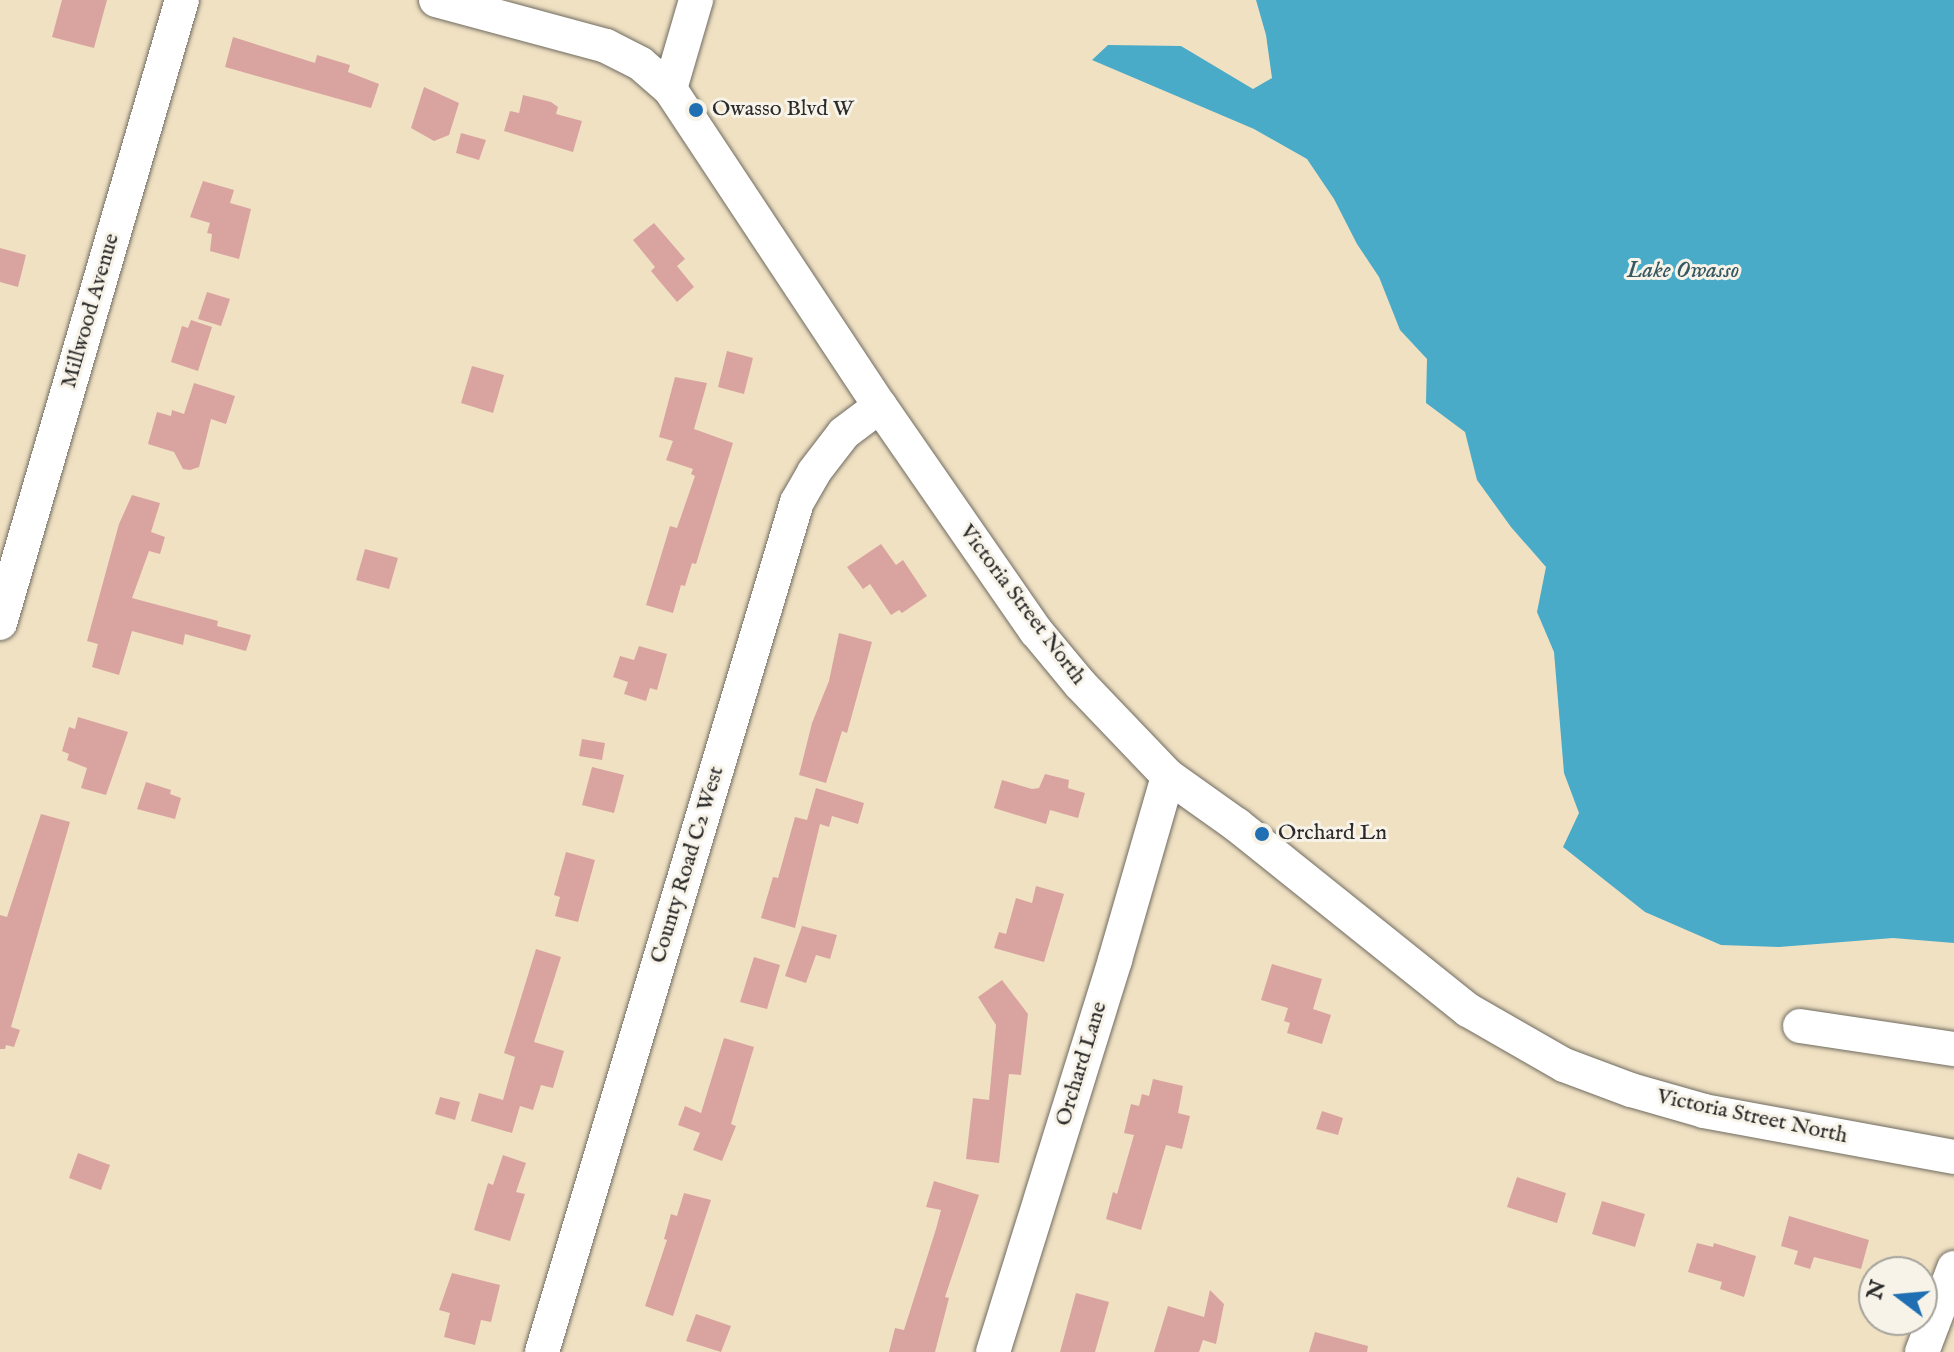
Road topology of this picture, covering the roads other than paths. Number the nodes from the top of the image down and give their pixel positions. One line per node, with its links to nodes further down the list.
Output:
1 (182, 0): 6 (street, Millwood Avenue)
2 (436, 0): 4 (street, Victoria Street North)
3 (696, 0): 4 (street)
4 (670, 89): 5 (street, Victoria Street North)
5 (880, 406): 7 (street, Victoria Street North); 12 (street, County Road C2 West)
6 (0, 623)
7 (1168, 776): 10 (street, Victoria Street North); 13 (street, Orchard Lane)
8 (1800, 1026): 9 (street)
9 (1954, 1049)
10 (1954, 1157)
11 (1954, 1268): 14 (street)
12 (542, 1352)
13 (993, 1352)
14 (1922, 1352)

